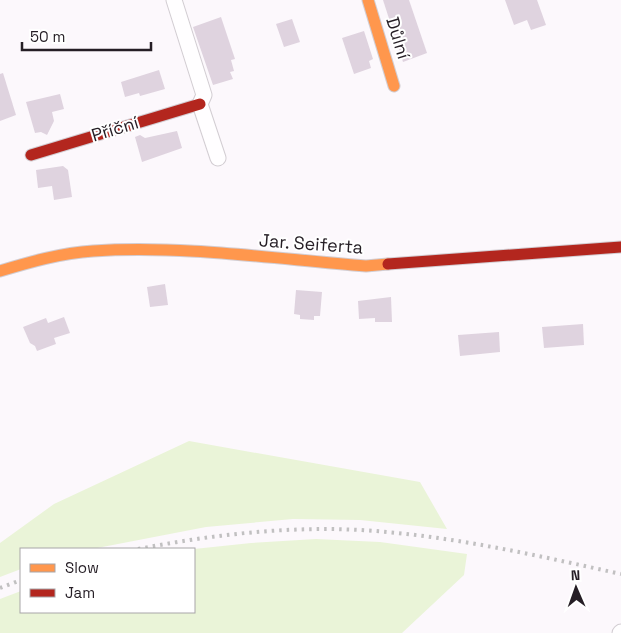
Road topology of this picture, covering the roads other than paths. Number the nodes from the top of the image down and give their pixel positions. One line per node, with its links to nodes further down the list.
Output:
1 (174, 0): 4 (street)
2 (368, 0): 3 (street, Důlní)
3 (394, 86)
4 (200, 104): 5 (street, Příční); 6 (street)
5 (31, 155)
6 (218, 158)
7 (621, 247): 8 (street, Jar. Seiferta)
8 (0, 271)

